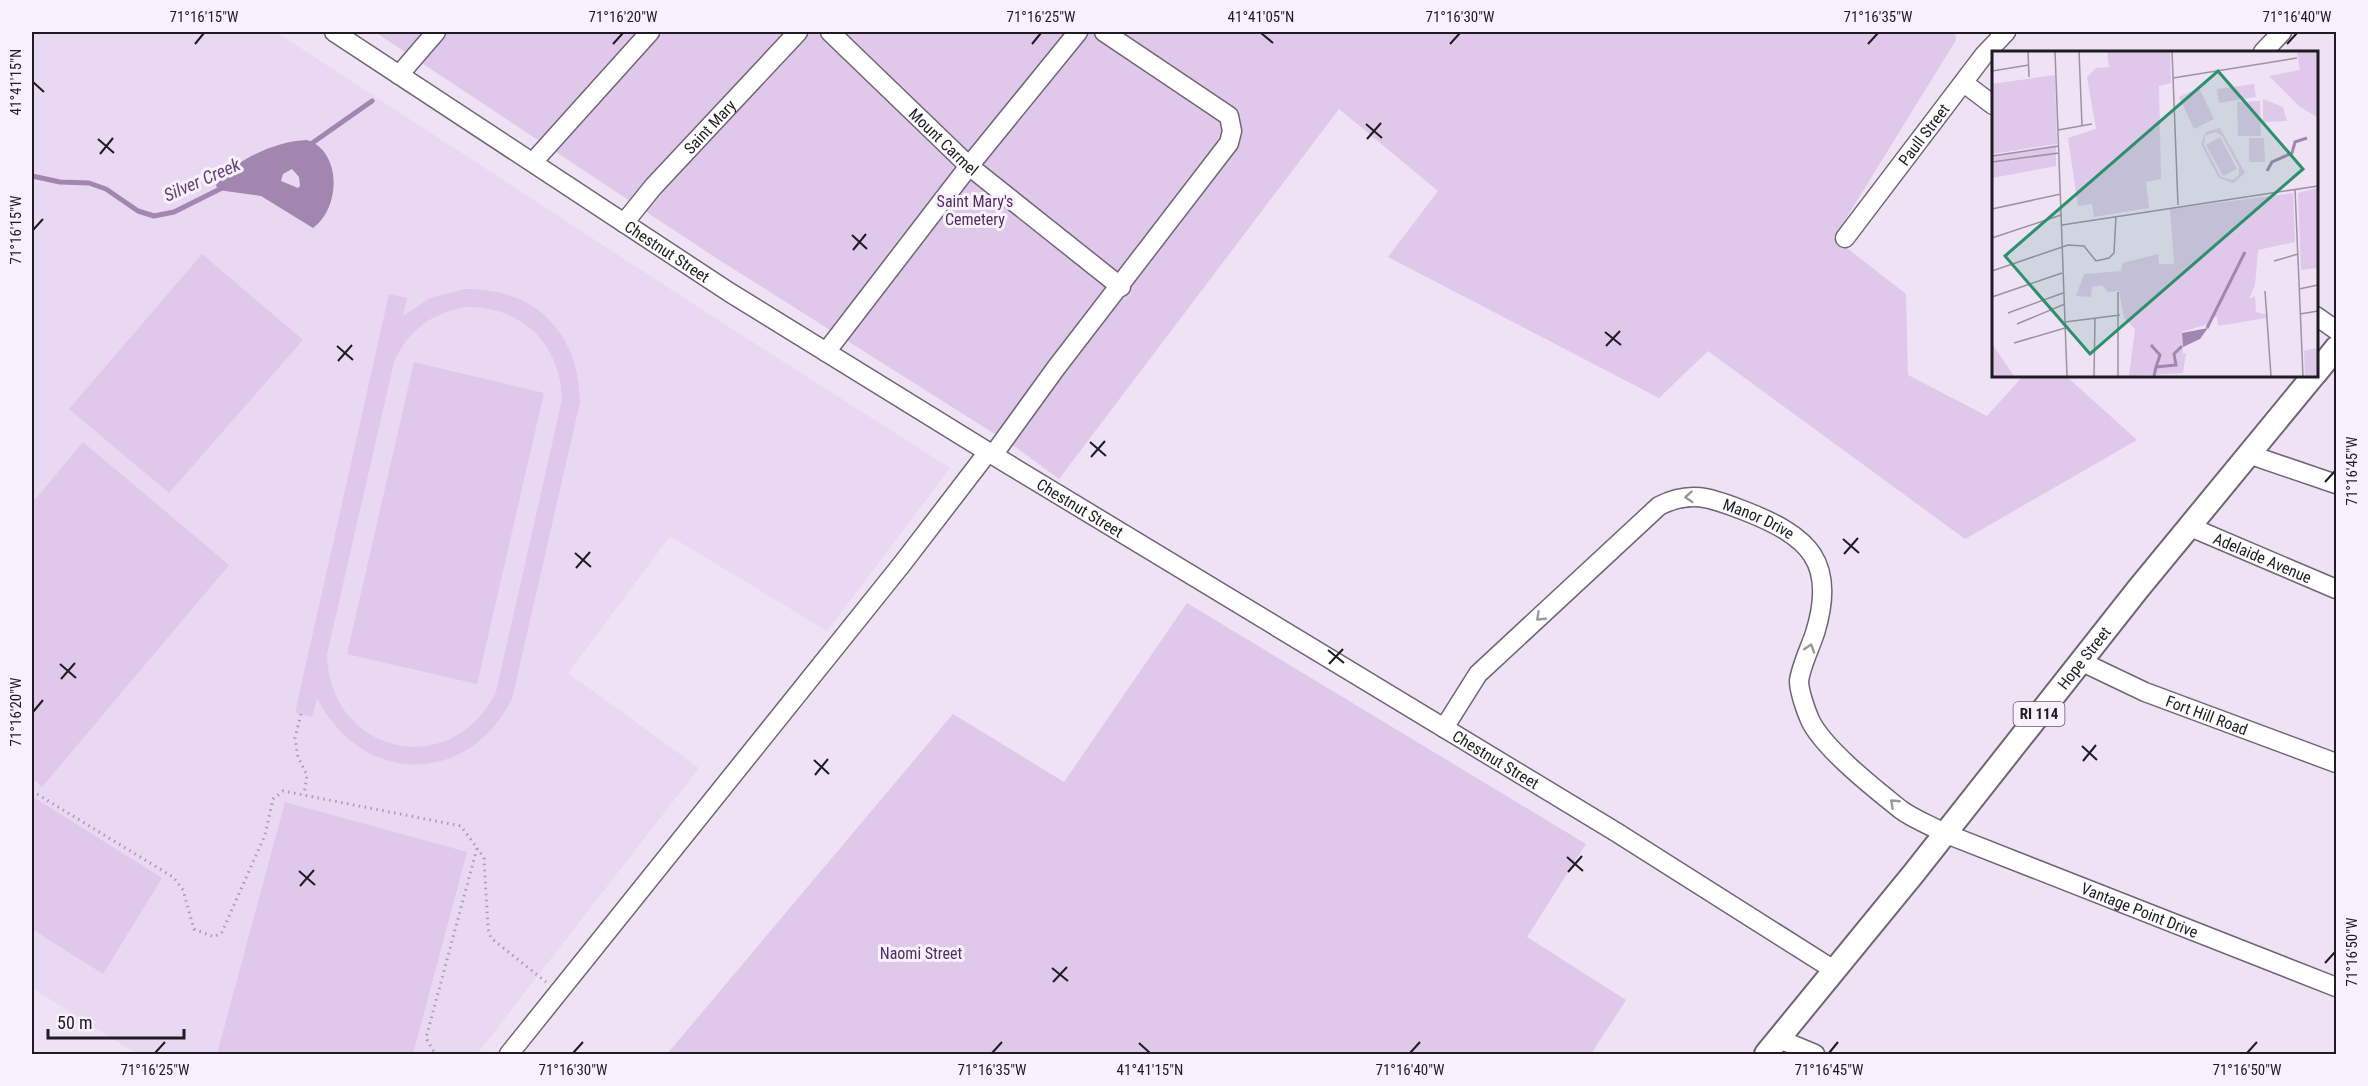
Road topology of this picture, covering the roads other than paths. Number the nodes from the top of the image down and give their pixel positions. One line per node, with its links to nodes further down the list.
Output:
1 (334, 32): 11 (street, Chestnut Street)
2 (434, 32): 11 (street)
3 (650, 32): 14 (street)
4 (798, 32): 16 (street, Saint Mary)
5 (830, 32): 15 (street, Mount Carmel)
6 (1078, 32): 15 (street)
7 (1104, 32): 18 (street)
8 (2006, 32): 12 (street, Paull Street)
9 (2282, 32): 10 (street)
10 (2264, 51)
11 (399, 75): 14 (street, Chestnut Street)
12 (1964, 83): 13 (street); 17 (street, Paull Street)
13 (1992, 104)
14 (533, 162): 16 (street, Chestnut Street)
15 (969, 166): 18 (street, Mount Carmel); 22 (street)
16 (624, 223): 22 (street, Chestnut Street)
17 (1845, 238)
18 (1121, 287): 25 (street)
19 (2317, 317): 20 (street)
20 (2337, 330)
21 (2337, 348): 23 (main road, Hope Street / RI 114)
22 (826, 352): 25 (street, Chestnut Street)
23 (2317, 372)
24 (2313, 376): 26 (main road, Hope Street / RI 114)
25 (990, 454): 31 (street, Chestnut Street); 37 (street)
26 (2248, 454): 27 (street); 28 (main road, Hope Street / RI 114)
27 (2337, 484)
28 (2188, 526): 29 (street, Adelaide Avenue); 30 (main road, Hope Street / RI 114)
29 (2337, 589)
30 (2080, 661): 32 (street, Fort Hill Road); 33 (main road, Hope Street / RI 114)
31 (1444, 728): 33 (street, Manor Drive, one-way to 31); 34 (street, Chestnut Street)
32 (2337, 763)
33 (1944, 833): 34 (main road, Hope Street / RI 114); 35 (street, Vantage Point Drive)
34 (1834, 970): 36 (main road, Hope Street / RI 114)
35 (2337, 987)
36 (1773, 1047): 38 (street)
37 (509, 1054)
38 (1815, 1054)

